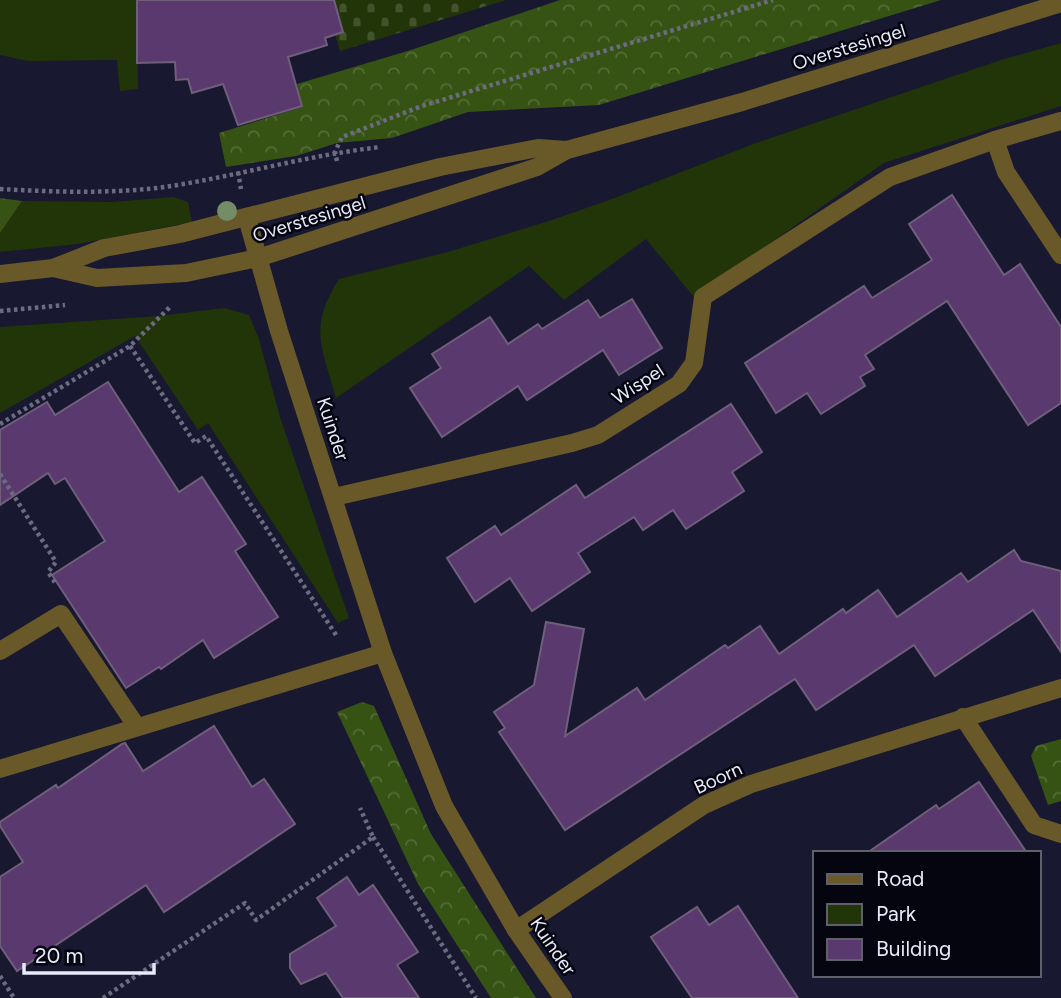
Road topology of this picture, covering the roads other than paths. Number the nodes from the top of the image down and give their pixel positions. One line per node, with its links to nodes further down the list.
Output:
1 (1061, 3): 4 (street, Overstesingel)
2 (1061, 121): 3 (street, Wispel)
3 (995, 140): 6 (street); 10 (street, Wispel)
4 (567, 150): 5 (street, Overstesingel); 7 (street, Overstesingel)
5 (247, 218): 7 (street, Kuinder); 8 (street, Overstesingel)
6 (1061, 255)
7 (258, 258): 8 (street, Overstesingel); 10 (street, Kuinder)
8 (52, 268): 9 (street, Overstesingel)
9 (0, 274)
10 (334, 497): 12 (street, Kuinder)
11 (0, 651): 15 (street)
12 (383, 653): 15 (street); 18 (street, Kuinder)
13 (1061, 688): 14 (street, Boorn)
14 (963, 717): 17 (street); 18 (street, Boorn)
15 (137, 727): 16 (street)
16 (0, 769)
17 (1061, 834)
18 (516, 930): 19 (street, Kuinder)
19 (563, 998)

